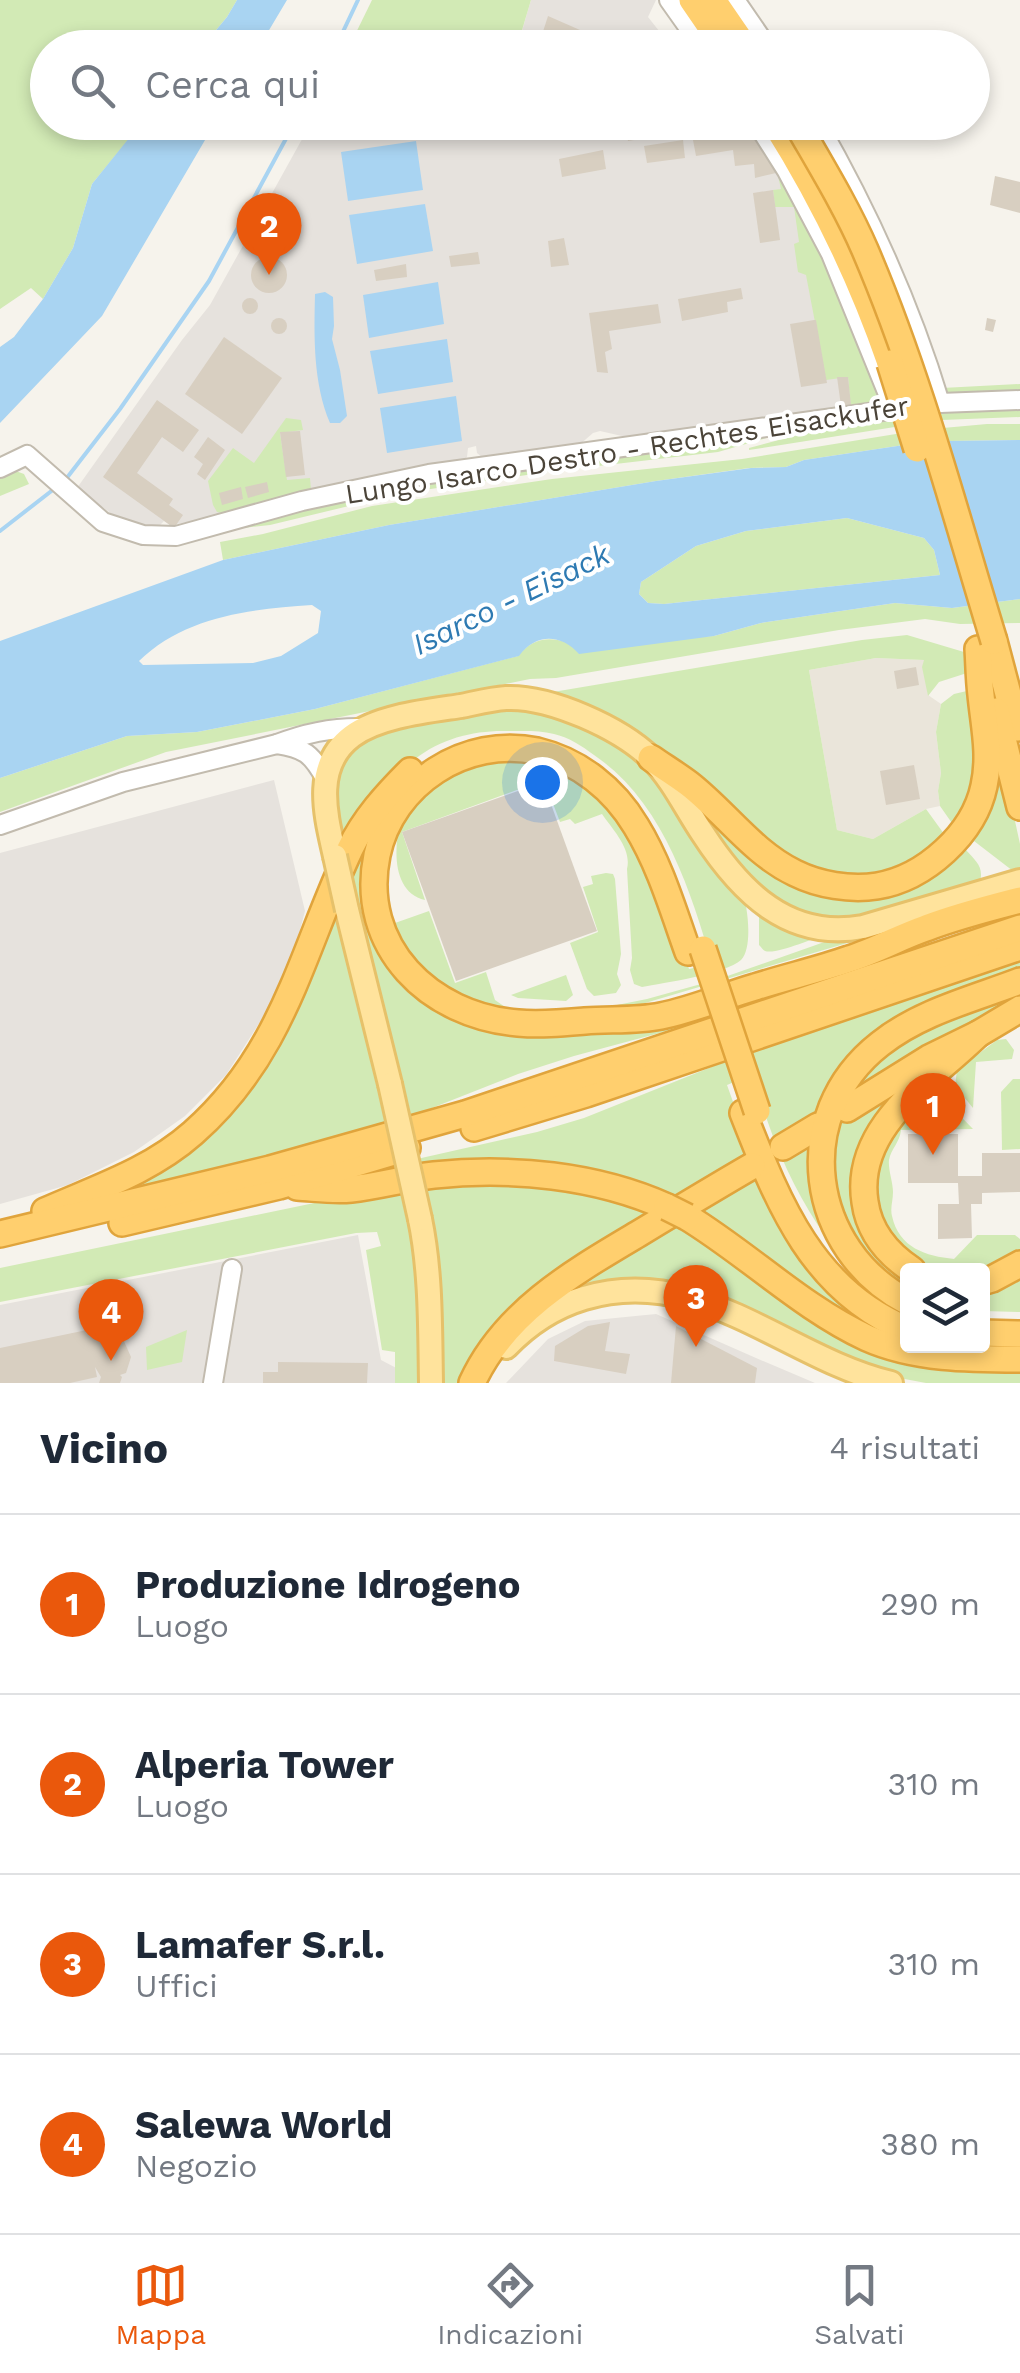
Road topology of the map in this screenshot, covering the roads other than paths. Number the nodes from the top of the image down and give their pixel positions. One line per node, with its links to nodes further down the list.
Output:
1 (669, 0): 5 (street)
2 (692, 0): 6 (highway)
3 (713, 0): 7 (highway)
4 (735, 0): 8 (street)
5 (690, 30)
6 (712, 30)
7 (734, 30)
8 (756, 30)
9 (767, 140): 15 (street)
10 (784, 140): 17 (highway, bridge)
11 (806, 140): 17 (highway, bridge)
12 (827, 140): 14 (street)
13 (1020, 400): 14 (street, Lungo Isarco Destro - Rechtes Eisackufer)
14 (940, 402): 15 (street, Lungo Isarco Destro - Rechtes Eisackufer)
15 (894, 409): 16 (street, Lungo Isarco Destro - Rechtes Eisackufer)
16 (0, 468)
17 (986, 645): 18 (highway)
18 (1002, 685): 20 (highway); 22 (highway); 24 (highway)
19 (364, 728): 21 (street); 22 (main road); 23 (main road)
20 (1020, 740)
21 (277, 744): 23 (street); 25 (street)
22 (651, 758): 26 (main road)
23 (325, 778): 57 (main road, bridge)
24 (1020, 807)
25 (0, 825)
26 (1020, 881)
27 (1020, 900): 30 (highway)
28 (1020, 928): 40 (highway)
29 (1020, 947): 39 (highway)
30 (695, 950): 35 (highway); 40 (highway)
31 (1020, 981): 46 (highway)
32 (1020, 1009): 33 (highway)
33 (978, 1034): 34 (highway); 42 (highway)
34 (847, 1109)
35 (750, 1112): 47 (highway); 50 (highway)
36 (818, 1126): 37 (highway)
37 (783, 1147)
38 (752, 1166): 58 (highway)
39 (279, 1186): 41 (highway); 55 (highway)
40 (0, 1233)
41 (0, 1252)
42 (902, 1263)
43 (1020, 1264): 45 (highway)
44 (232, 1270): 56 (street)
45 (990, 1280)
46 (900, 1297)
47 (900, 1312)
48 (1020, 1319): 49 (highway)
49 (990, 1320)
50 (900, 1326)
51 (990, 1334): 52 (highway)
52 (1020, 1334)
53 (1020, 1345): 54 (highway)
54 (990, 1346)
55 (1020, 1359)
56 (213, 1383)
57 (431, 1383)
58 (472, 1383)
59 (482, 1383): 60 (main road)
60 (891, 1383)

